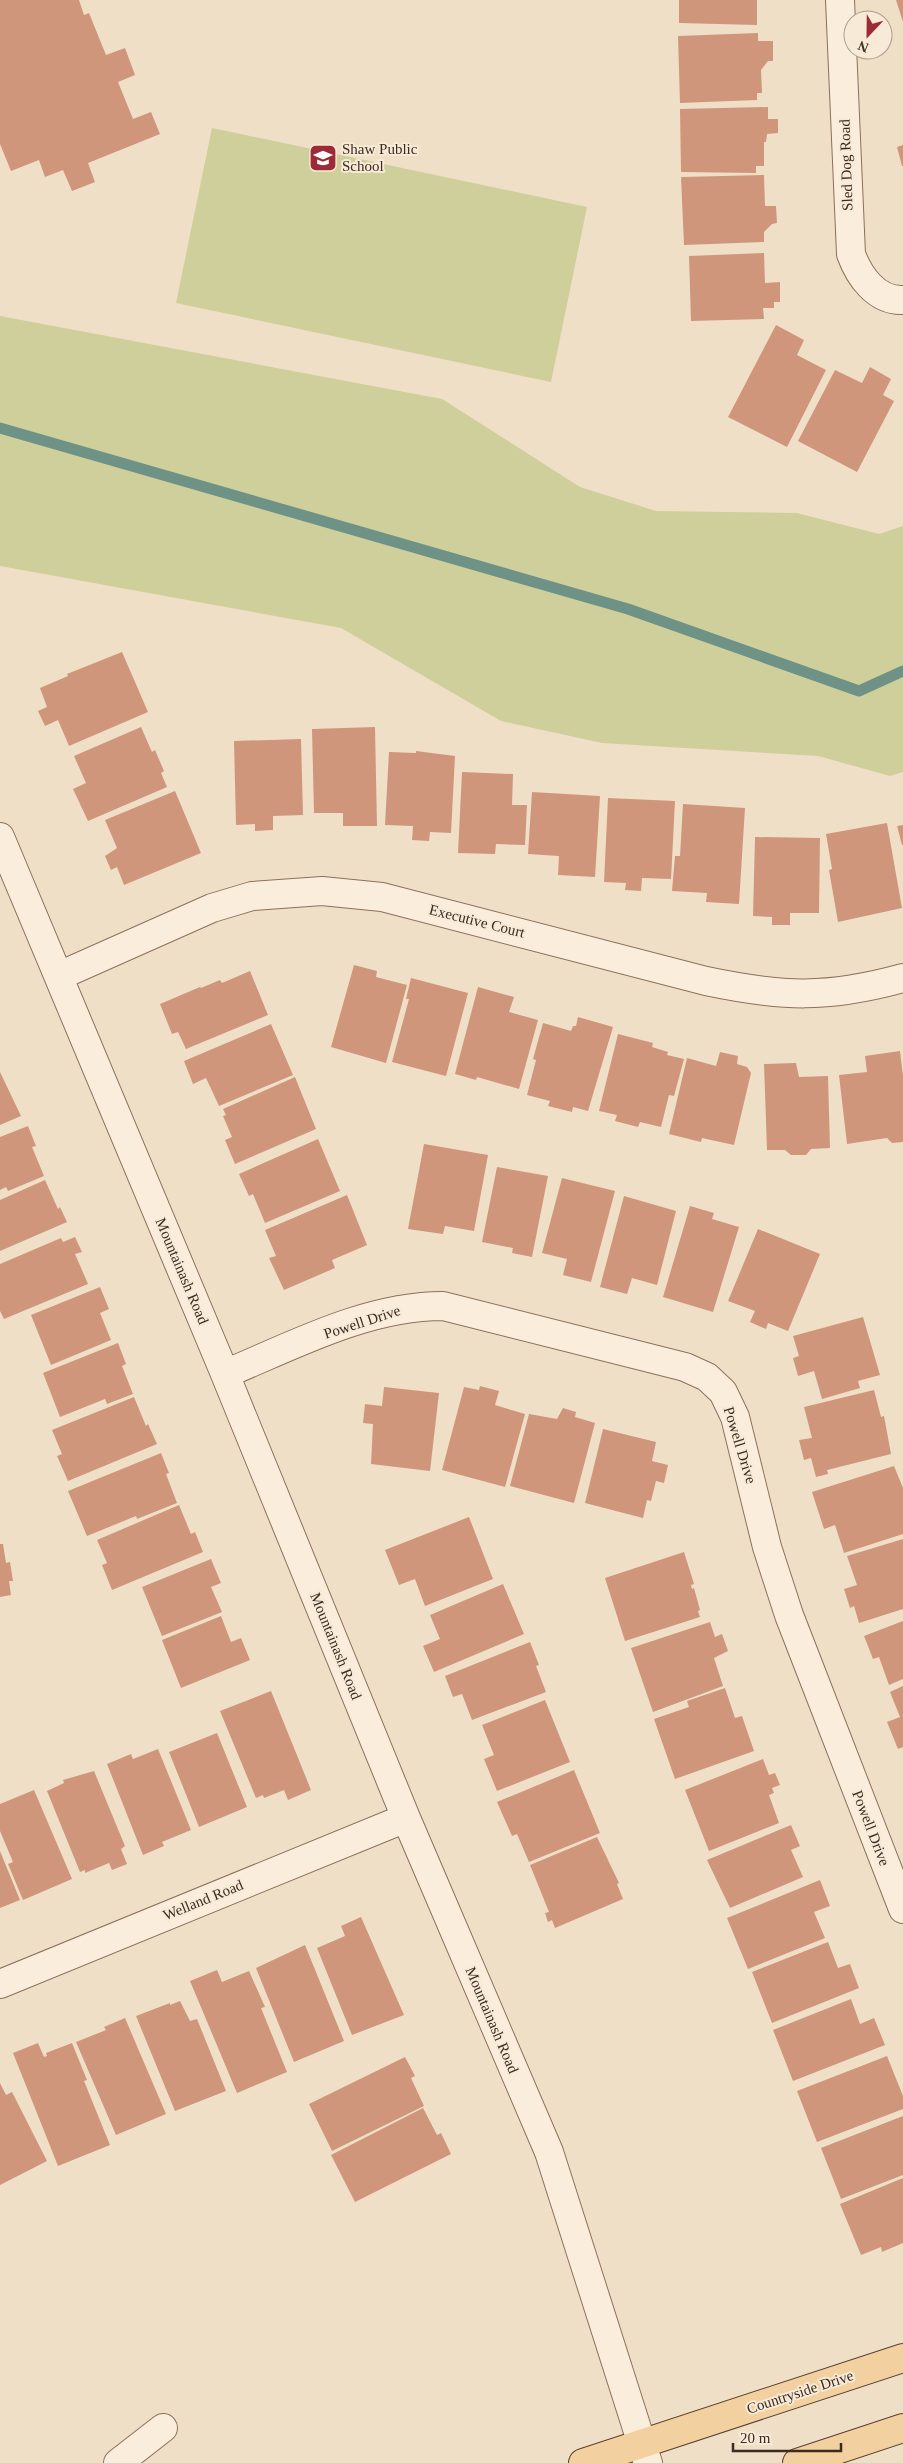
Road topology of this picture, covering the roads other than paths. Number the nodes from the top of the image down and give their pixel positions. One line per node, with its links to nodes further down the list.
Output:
1 (840, 0): 2 (street, Sled Dog Road)
2 (903, 300)
3 (0, 838): 4 (street, Mountainash Road)
4 (59, 976): 5 (street, Executive Court); 6 (street, Mountainash Road)
5 (903, 978)
6 (225, 1374): 7 (street, Mountainash Road); 8 (street, Powell Drive)
7 (406, 1818): 9 (street, Welland Road); 13 (street, Mountainash Road)
8 (903, 1909)
9 (0, 1984)
10 (903, 2358): 13 (main road, Countryside Drive)
11 (163, 2428): 14 (street)
12 (903, 2428): 16 (main road)
13 (645, 2453): 15 (main road, Countryside Drive)
14 (118, 2463)
15 (583, 2463)
16 (797, 2463)

